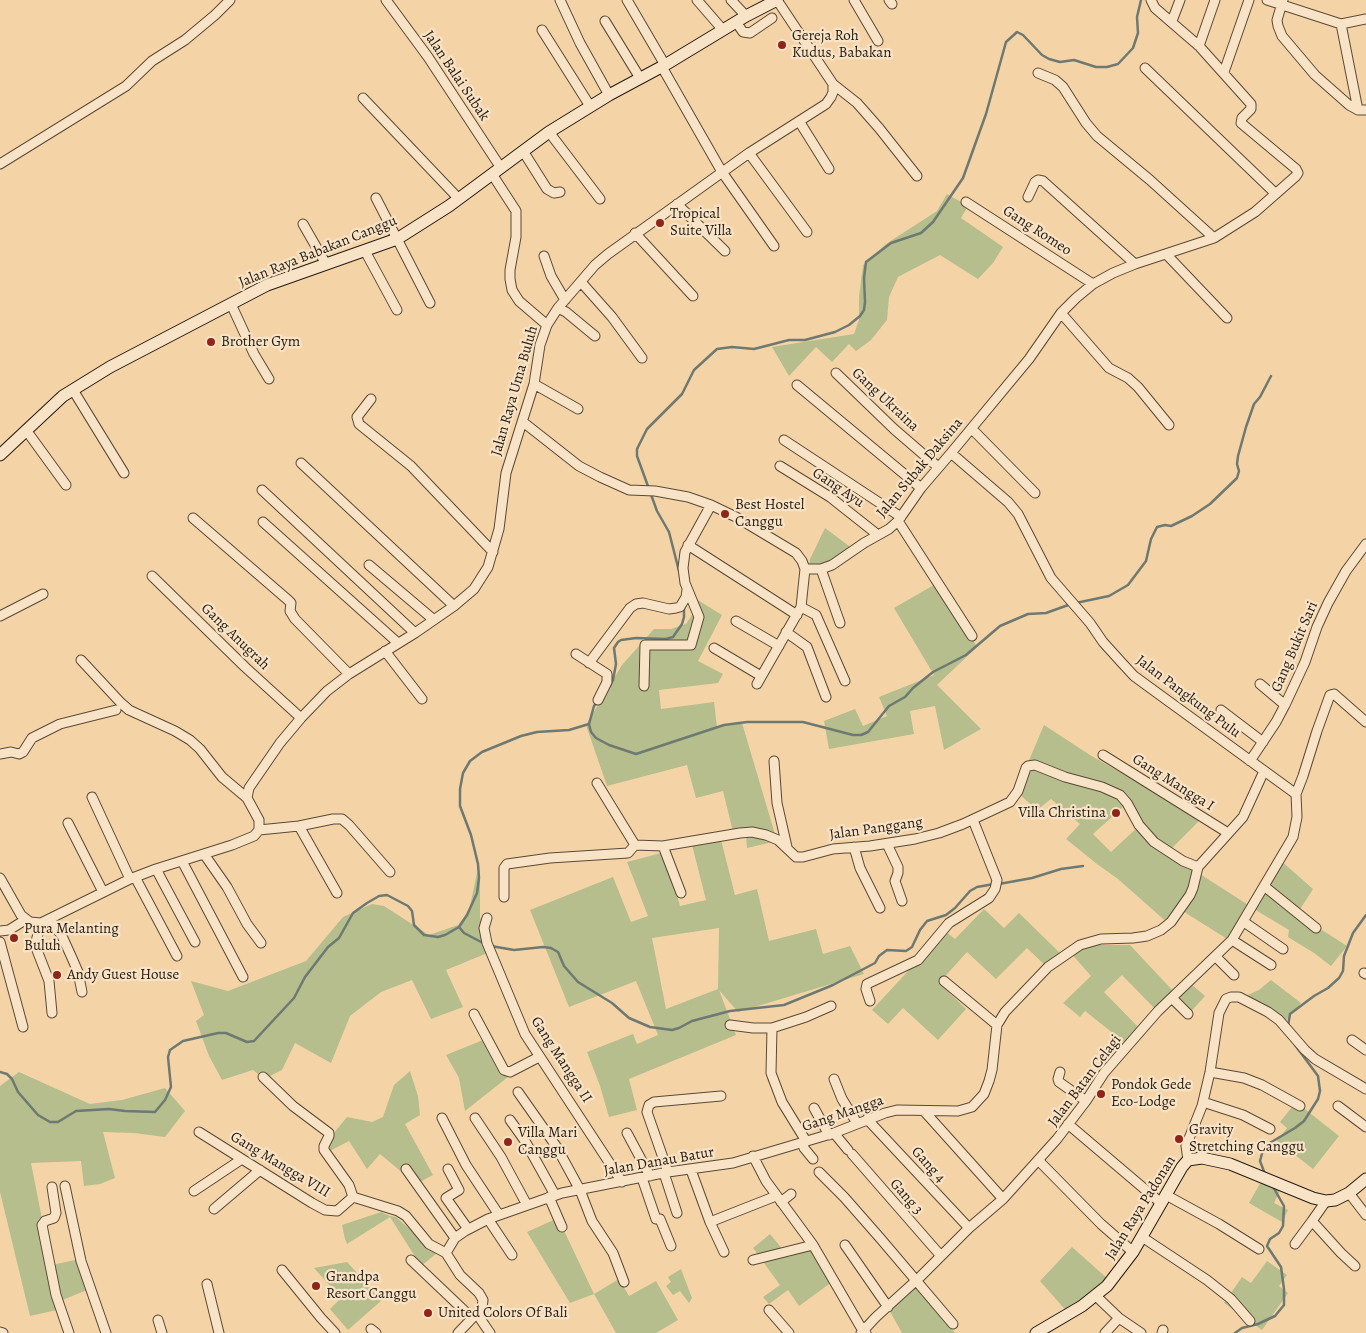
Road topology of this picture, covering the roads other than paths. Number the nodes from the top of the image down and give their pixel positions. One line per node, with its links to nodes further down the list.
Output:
1 (230, 0): 40 (street)
2 (386, 0): 42 (street, Jalan Balai Subak)
3 (560, 0): 32 (street)
4 (627, 0): 26 (street)
5 (697, 0): 23 (street)
6 (731, 0): 15 (street)
7 (777, 0): 15 (street, Jalan Raya Babakan Canggu); 31 (street)
8 (854, 0): 24 (street)
9 (1151, 0): 20 (street)
10 (1180, 0): 20 (street)
11 (1215, 0): 25 (street)
12 (1249, 0): 28 (street)
13 (1267, 0): 14 (street)
14 (1282, 2): 21 (street); 35 (street)
15 (746, 16): 19 (street, Jalan Raya Babakan Canggu)
16 (772, 18): 19 (street)
17 (1366, 19): 21 (street)
18 (605, 21): 30 (street)
19 (736, 22): 23 (street, Jalan Raya Babakan Canggu)
20 (1172, 22): 25 (street)
21 (1341, 24): 35 (street)
22 (542, 30): 34 (street)
23 (723, 30): 26 (street, Jalan Raya Babakan Canggu)
24 (878, 41)
25 (1199, 46): 28 (street)
26 (664, 66): 30 (street, Jalan Raya Babakan Canggu); 43 (street)
27 (1145, 68): 46 (street)
28 (1224, 72): 46 (street, Jalan Subak Daksina)
29 (1038, 73): 56 (street)
30 (640, 78): 32 (street, Jalan Raya Babakan Canggu)
31 (833, 84): 36 (street, Jalan Raya Uma Buluh); 44 (street)
32 (609, 95): 34 (street, Jalan Raya Babakan Canggu)
33 (363, 98): 49 (street)
34 (590, 106): 37 (street, Jalan Raya Babakan Canggu)
35 (1364, 112)
36 (798, 121): 39 (street, Jalan Raya Uma Buluh); 41 (street)
37 (550, 132): 38 (street, Jalan Raya Babakan Canggu); 50 (street)
38 (523, 152): 42 (street, Jalan Raya Babakan Canggu); 45 (street)
39 (749, 153): 43 (street, Jalan Raya Uma Buluh); 54 (street)
40 (0, 164)
41 (829, 169)
42 (496, 171): 49 (street, Jalan Raya Babakan Canggu); 75 (street, Jalan Balai Subak)
43 (722, 172): 52 (street, Jalan Raya Uma Buluh); 58 (street)
44 (917, 176)
45 (560, 192)
46 (1276, 194): 56 (street, Jalan Subak Daksina)
47 (1028, 197): 64 (street)
48 (376, 198): 57 (street)
49 (459, 199): 57 (street, Jalan Raya Babakan Canggu)
50 (600, 199)
51 (966, 202): 66 (street, Gang Romeo)
52 (677, 204): 55 (street, Jalan Raya Uma Buluh); 60 (street)
53 (303, 224): 63 (street)
54 (807, 232)
55 (635, 233): 65 (street, Jalan Raya Uma Buluh); 67 (street)
56 (1214, 238): 61 (street, Jalan Subak Daksina)
57 (397, 239): 59 (street, Jalan Raya Babakan Canggu); 69 (street)
58 (774, 246)
59 (364, 251): 63 (street, Jalan Raya Babakan Canggu); 72 (street)
60 (726, 252)
61 (1167, 254): 64 (street, Jalan Subak Daksina); 74 (street)
62 (544, 256): 68 (street)
63 (326, 264): 70 (street, Jalan Raya Babakan Canggu)
64 (1135, 264): 66 (street, Jalan Subak Daksina)
65 (581, 282): 68 (street, Jalan Raya Uma Buluh); 77 (street)
66 (1093, 284): 73 (street, Jalan Subak Daksina)
67 (693, 296)
68 (565, 300): 71 (street, Jalan Raya Uma Buluh)
69 (430, 302)
70 (231, 304): 79 (street); 82 (street, Jalan Raya Babakan Canggu)
71 (558, 308): 75 (street, Jalan Raya Uma Buluh); 76 (street)
72 (397, 310)
73 (1061, 313): 86 (street); 87 (street, Jalan Subak Daksina)
74 (1227, 318)
75 (547, 325): 80 (street, Jalan Raya Uma Buluh)
76 (595, 336)
77 (642, 358)
78 (836, 373): 94 (street, Gang Ukraina)
79 (269, 379)
80 (534, 384): 84 (street); 85 (street, Jalan Raya Uma Buluh)
81 (798, 385): 97 (street)
82 (73, 390): 88 (street, Jalan Raya Babakan Canggu); 95 (street)
83 (371, 399): 107 (street)
84 (578, 408)
85 (523, 422): 100 (street); 107 (street, Jalan Raya Uma Buluh)
86 (1169, 426)
87 (972, 429): 90 (street, Jalan Subak Daksina); 99 (street)
88 (26, 430): 91 (street, Jalan Raya Babakan Canggu); 96 (street)
89 (784, 440): 102 (street)
90 (951, 453): 94 (street, Jalan Subak Daksina); 146 (street, Jalan Pangkung Pulu)
91 (0, 455)
92 (301, 463): 114 (street)
93 (780, 466): 104 (street, Gang Ayu)
94 (938, 467): 97 (street, Jalan Subak Daksina)
95 (124, 472)
96 (66, 485)
97 (920, 488): 102 (street, Jalan Subak Daksina)
98 (262, 490): 121 (street)
99 (1035, 493)
100 (711, 504): 106 (street); 109 (street)
101 (193, 518): 130 (street)
102 (900, 519): 104 (street, Jalan Subak Daksina); 122 (street)
103 (263, 522): 123 (street)
104 (878, 535): 110 (street, Jalan Subak Daksina)
105 (1366, 544): 137 (street, Gang Bukit Sari)
106 (688, 545): 112 (street); 115 (street)
107 (493, 552): 114 (street, Jalan Raya Uma Buluh)
108 (369, 565): 117 (street)
109 (804, 569): 110 (street, Jalan Subak Daksina); 115 (street)
110 (821, 569): 119 (street)
111 (152, 576): 140 (street, Gang Anugrah)
112 (687, 590): 129 (street); 133 (street)
113 (43, 594): 116 (street)
114 (454, 606): 117 (street, Jalan Raya Uma Buluh)
115 (799, 611): 120 (street); 131 (street)
116 (0, 616)
117 (434, 620): 121 (street, Jalan Raya Uma Buluh)
118 (736, 621): 124 (street)
119 (840, 623)
120 (786, 632): 124 (street); 134 (street)
121 (414, 633): 123 (street, Jalan Raya Uma Buluh)
122 (972, 636)
123 (398, 643): 126 (street, Jalan Raya Uma Buluh)
124 (778, 646): 125 (street)
125 (714, 648)
126 (385, 651): 130 (street, Jalan Raya Uma Buluh); 135 (street)
127 (576, 654): 129 (street)
128 (81, 660): 151 (street)
129 (589, 662): 136 (street)
130 (349, 674): 140 (street, Jalan Raya Uma Buluh)
131 (845, 681)
132 (1260, 684): 137 (street)
133 (644, 686)
134 (826, 698)
135 (422, 699)
136 (598, 700)
137 (1285, 705): 142 (street, Gang Bukit Sari)
138 (116, 710): 143 (street)
139 (1221, 710): 142 (street)
140 (300, 718): 151 (street, Jalan Raya Uma Buluh)
141 (1366, 722): 149 (street)
142 (1263, 742): 146 (street, Gang Bukit Sari)
143 (0, 754)
144 (1103, 755): 156 (street, Gang Mangga I)
145 (774, 761): 161 (street)
146 (1250, 761): 147 (street, Jalan Pangkung Pulu)
147 (1264, 771): 149 (street, Jalan Pangkung Pulu); 156 (street, Gang Mangga)
148 (597, 783): 158 (street)
149 (1296, 794): 169 (street, Jalan Batan Celagi)
150 (92, 796): 167 (street)
151 (247, 798): 155 (street)
152 (973, 820): 157 (street, Jalan Panggang); 164 (street, Jalan Panggang); 196 (street)
153 (68, 823): 170 (street)
154 (299, 826): 155 (street); 166 (street); 171 (street)
155 (259, 830): 162 (street)
156 (1228, 833): 164 (street, Gang Mangga)
157 (887, 844): 160 (street, Jalan Panggang); 174 (street)
158 (635, 845): 159 (street, Jalan Panggang); 173 (street)
159 (663, 846): 161 (street, Jalan Panggang); 172 (street)
160 (854, 847): 161 (street, Jalan Panggang); 175 (street)
161 (787, 848)
162 (204, 854): 163 (street); 186 (street)
163 (182, 861): 165 (street); 192 (street)
164 (1198, 868): 202 (street, Gang Mangga)
165 (156, 869): 167 (street); 185 (street)
166 (390, 872)
167 (133, 878): 170 (street); 188 (street)
168 (1, 883): 178 (street)
169 (1264, 886): 179 (street, Jalan Batan Celagi); 181 (street)
170 (103, 892): 177 (street)
171 (337, 893)
172 (680, 893)
173 (504, 897)
174 (902, 901)
175 (880, 908)
176 (487, 918): 207 (street, Gang Mangga II)
177 (50, 919): 180 (street); 194 (street)
178 (25, 920): 180 (street); 182 (street)
179 (1244, 922): 183 (street, Jalan Batan Celagi); 187 (street)
180 (41, 923): 198 (street)
181 (1316, 928)
182 (0, 931)
183 (1232, 940): 189 (street, Jalan Batan Celagi); 190 (street)
184 (0, 942): 203 (street)
185 (195, 942)
186 (261, 943)
187 (1283, 949)
188 (176, 956)
189 (1216, 957): 191 (street); 195 (street, Jalan Batan Celagi)
190 (1271, 965)
191 (1234, 975)
192 (243, 977)
193 (944, 981): 202 (street)
194 (82, 992)
195 (1172, 998): 200 (street); 215 (street, Jalan Batan Celagi)
196 (870, 1001)
197 (831, 1006): 204 (street)
198 (52, 1013)
199 (474, 1014): 207 (street)
200 (1188, 1014)
201 (730, 1025): 204 (street)
202 (997, 1025): 220 (street, Gang Mangga)
203 (23, 1027)
204 (772, 1028): 232 (street)
205 (1352, 1040): 206 (street)
206 (1366, 1050)
207 (539, 1057): 246 (street, Gang Mangga II)
208 (1060, 1072): 215 (street)
209 (1210, 1072): 212 (street); 216 (street); 217 (street)
210 (263, 1077): 254 (street)
211 (834, 1079): 225 (street)
212 (1366, 1089)
213 (518, 1092): 249 (street)
214 (721, 1096): 242 (street)
215 (1086, 1101): 226 (street, Jalan Batan Celagi)
216 (1202, 1102): 228 (street); 236 (street)
217 (1300, 1106)
218 (1338, 1106): 227 (street)
219 (814, 1108): 231 (street, Gang 3)
220 (924, 1111): 223 (street, Gang Mangga); 256 (street)
221 (442, 1118): 262 (street)
222 (475, 1118): 259 (street)
223 (867, 1119): 225 (street, Gang Mangga); 268 (street, Gang 4)
224 (510, 1120): 253 (street)
225 (857, 1123): 231 (street, Gang Mangga)
226 (1068, 1124): 237 (street, Jalan Batan Celagi); 257 (street)
227 (1366, 1126)
228 (1270, 1129)
229 (199, 1132): 234 (street, Gang Mangga VIII)
230 (627, 1132): 244 (street)
231 (831, 1134): 232 (street, Gang Mangga); 281 (street, Gang 3)
232 (804, 1142): 233 (street, Gang Mangga); 235 (street)
233 (753, 1156): 241 (street, Jalan Danau Batur); 255 (street)
234 (242, 1159): 240 (street, Gang Mangga VIII); 250 (street)
235 (813, 1159)
236 (1188, 1160): 257 (street, Jalan Raya Padonan); 258 (street, Jalan Raya Padonan)
237 (1039, 1161): 256 (street, Jalan Batan Celagi); 278 (street)
238 (448, 1168): 269 (street)
239 (406, 1169): 271 (street)
240 (260, 1170): 254 (street, Gang Mangga VIII); 260 (street)
241 (691, 1170): 242 (street, Jalan Danau Batur); 266 (street)
242 (666, 1172): 244 (street, Jalan Danau Batur); 261 (street)
243 (819, 1172): 286 (street)
244 (646, 1177): 246 (street, Jalan Danau Batur); 275 (street)
245 (1366, 1179): 251 (street)
246 (622, 1182): 249 (street, Jalan Danau Batur)
247 (65, 1186): 300 (street)
248 (52, 1187): 299 (street)
249 (580, 1190): 253 (street, Jalan Danau Batur); 287 (street)
250 (194, 1191)
251 (1349, 1193): 258 (street); 263 (street)
252 (791, 1194): 255 (street)
253 (552, 1196): 259 (street, Jalan Danau Batur); 267 (street)
254 (353, 1197): 279 (street, Gang Mangga VIII)
255 (779, 1199): 266 (street); 273 (street)
256 (1003, 1199): 268 (street, Jalan Batan Celagi)
257 (1164, 1199): 270 (street, Jalan Raya Padonan); 276 (street)
258 (1326, 1202): 265 (street)
259 (526, 1205): 262 (street, Jalan Danau Batur)
260 (214, 1210)
261 (677, 1213)
262 (499, 1215): 264 (street, Jalan Danau Batur)
263 (1366, 1215)
264 (488, 1219): 269 (street, Jalan Danau Batur); 280 (street)
265 (1312, 1221): 272 (street); 284 (street)
266 (710, 1222): 277 (street)
267 (562, 1227)
268 (968, 1228): 281 (street, Jalan Batan Celagi)
269 (468, 1229): 271 (street, Jalan Danau Batur)
270 (1142, 1237): 278 (street, Jalan Raya Padonan); 295 (street)
271 (455, 1238): 279 (street, Jalan Danau Batur)
272 (1295, 1244)
273 (813, 1245): 283 (street); 297 (street)
274 (845, 1245): 290 (street)
275 (671, 1246)
276 (1260, 1249)
277 (724, 1252)
278 (1133, 1252): 289 (street, Jalan Raya Padonan)
279 (446, 1253): 292 (street)
280 (512, 1255)
281 (940, 1256): 286 (street, Jalan Batan Celagi)
282 (412, 1260): 292 (street)
283 (754, 1260)
284 (1355, 1266)
285 (282, 1270): 303 (street)
286 (916, 1280): 290 (street, Jalan Batan Celagi); 296 (street)
287 (624, 1282)
288 (208, 1284): 302 (street)
289 (1096, 1296): 293 (street); 298 (street, Jalan Raya Padonan)
290 (888, 1307): 297 (street, Jalan Batan Celagi)
291 (769, 1310): 306 (street)
292 (477, 1313): 304 (street); 305 (street)
293 (1118, 1318): 307 (street); 308 (street)
294 (158, 1320): 301 (street)
295 (1250, 1321)
296 (953, 1324)
297 (864, 1332)
298 (1040, 1332)
299 (69, 1333)
300 (106, 1333)
301 (162, 1333)
302 (219, 1333)
303 (335, 1333)
304 (458, 1333)
305 (490, 1333)
306 (789, 1333)
307 (1105, 1333)
308 (1141, 1333)

